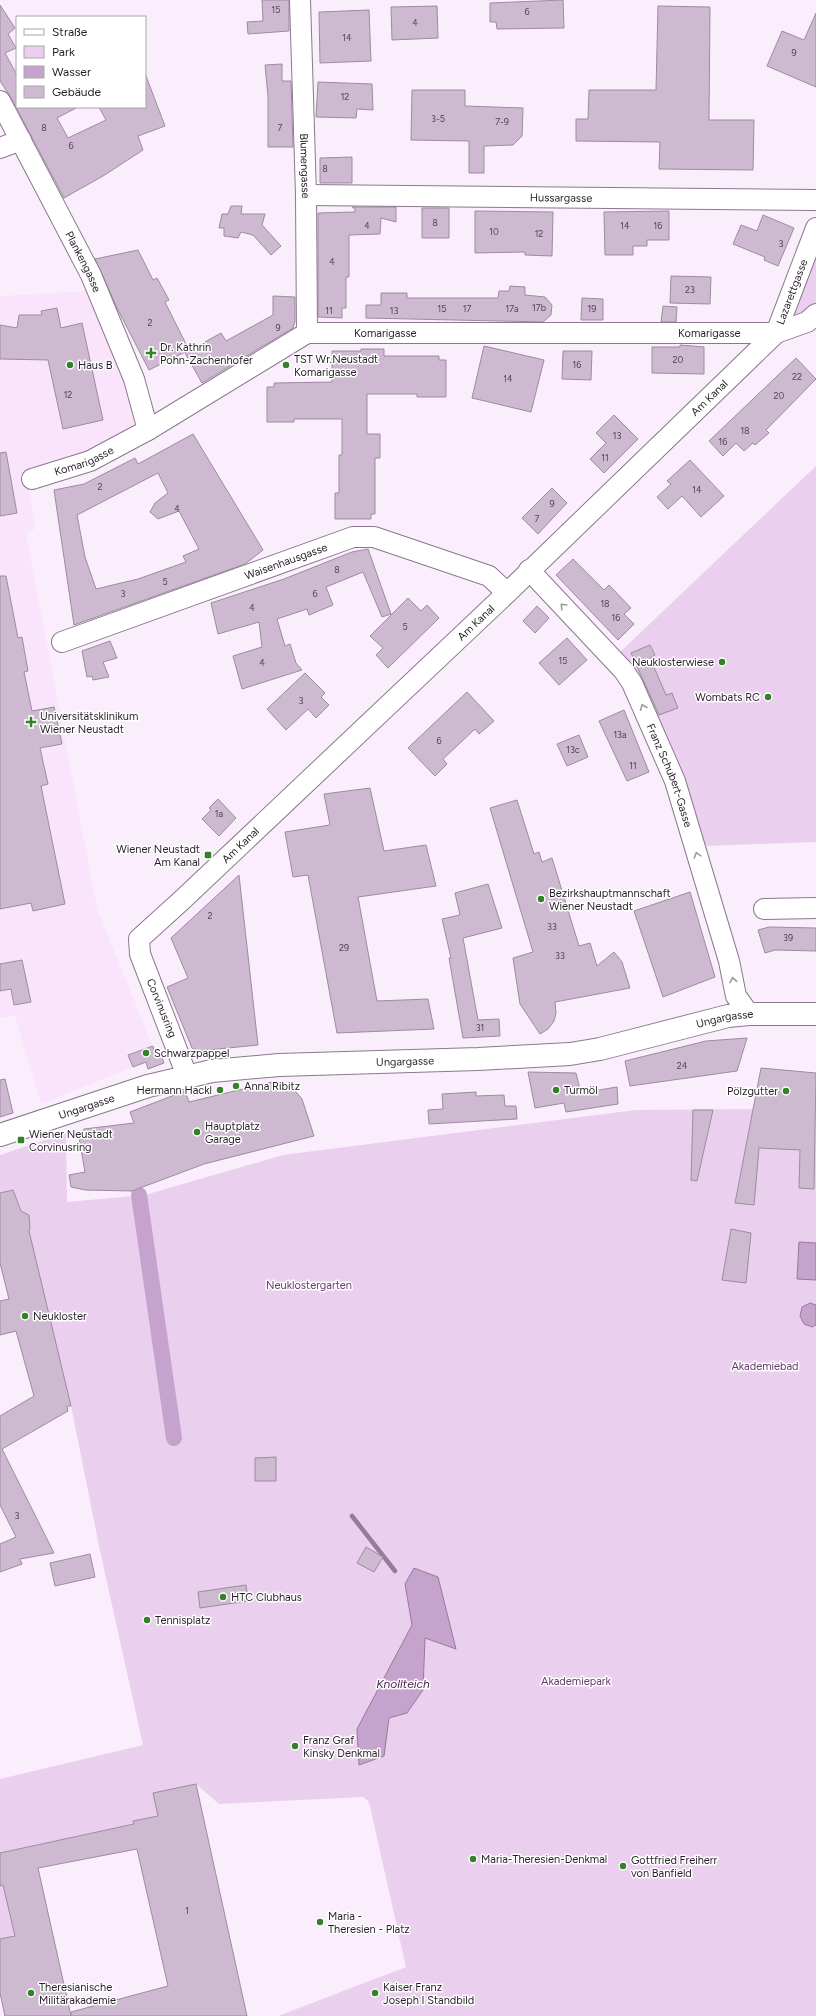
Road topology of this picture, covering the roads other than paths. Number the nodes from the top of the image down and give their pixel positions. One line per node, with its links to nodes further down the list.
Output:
1 (300, 0): 5 (street, Blumengasse)
2 (0, 101): 3 (street, Plankengasse)
3 (21, 140): 4 (street); 11 (street, Plankengasse)
4 (0, 148)
5 (306, 195): 6 (street, Hussargasse); 9 (street, Blumengasse)
6 (816, 200)
7 (816, 228): 10 (street, Lazarettgasse)
8 (816, 314): 10 (street, Am Kanal)
9 (307, 333): 10 (street, Komarigasse); 11 (street, Komarigasse)
10 (776, 333): 13 (street, Am Kanal)
11 (148, 430): 12 (street, Komarigasse)
12 (32, 479)
13 (529, 570): 14 (street, Am Kanal); 19 (street, Franz Schubert-Gasse, one-way to 13)
14 (507, 593): 15 (street, Waisenhausgasse); 18 (street, Am Kanal)
15 (62, 642)
16 (816, 908): 17 (street)
17 (764, 909)
18 (139, 939): 21 (street, Corvinusring)
19 (749, 1014): 20 (main road, Ungargasse); 21 (main road, Ungargasse)
20 (816, 1014)
21 (188, 1076): 22 (main road, Ungargasse)
22 (0, 1135)

